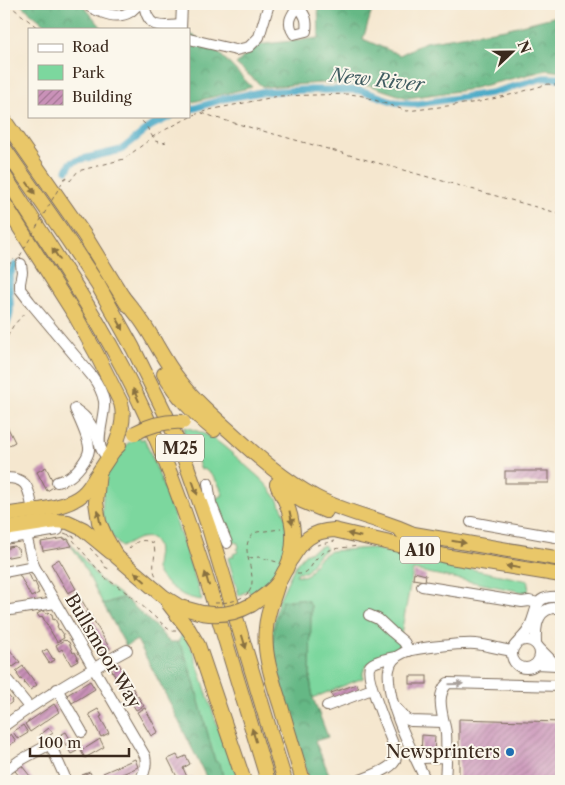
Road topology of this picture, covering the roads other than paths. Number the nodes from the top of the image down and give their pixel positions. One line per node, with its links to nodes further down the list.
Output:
1 (139, 4): 5 (street)
2 (144, 4): 6 (street)
3 (182, 4): 6 (street)
4 (269, 4): 7 (street)
5 (90, 7)
6 (181, 27)
7 (190, 39)
8 (4, 120): 13 (highway, M25)
9 (4, 148): 22 (highway, M25, one-way to 22)
10 (4, 175): 72 (highway, M25, one-way to 10)
11 (4, 203): 16 (highway)
12 (18, 260): 15 (street)
13 (122, 296): 14 (highway, M25); 28 (highway, M25)
14 (214, 430): 16 (highway, bridge); 19 (highway)
15 (100, 445): 16 (street); 20 (street)
16 (111, 454): 17 (highway)
17 (99, 472): 23 (highway); 33 (highway, one-way to 17)
18 (4, 478): 23 (street)
19 (272, 481): 28 (highway, A10); 34 (highway, one-way to 34)
20 (56, 482)
21 (208, 483): 22 (street)
22 (206, 505): 32 (street); 73 (highway, M25, one-way to 73)
23 (34, 510): 24 (highway)
24 (4, 515)
25 (471, 522): 30 (street)
26 (4, 529): 33 (highway)
27 (58, 530): 29 (street)
28 (411, 533): 35 (highway, A10, one-way to 35)
29 (26, 535): 31 (street); 36 (street, Bullsmoor Way)
30 (561, 538)
31 (4, 539)
32 (227, 543)
33 (123, 553): 41 (highway, one-way to 33)
34 (290, 559): 38 (highway, A10, one-way to 34); 39 (highway)
35 (561, 559)
36 (34, 566): 37 (street); 43 (street, Bullsmoor Way)
37 (4, 572)
38 (561, 575)
39 (278, 582): 41 (highway, bridge); 74 (highway)
40 (422, 586): 44 (street)
41 (164, 597): 71 (highway)
42 (561, 597): 44 (street)
43 (55, 603): 46 (street); 55 (street, Bullsmoor Way)
44 (538, 603): 49 (street)
45 (561, 608): 48 (street)
46 (4, 611)
47 (369, 615): 51 (street)
48 (537, 646): 49 (street); 53 (street); 54 (street)
49 (515, 647): 51 (street); 54 (street)
50 (127, 650): 55 (street)
51 (409, 651): 52 (street)
52 (396, 657): 59 (street); 60 (street)
53 (559, 665): 54 (street)
54 (532, 666)
55 (94, 668): 58 (street); 70 (street, Bullsmoor Way)
56 (4, 676): 62 (street)
57 (561, 686): 63 (street, one-way to 57)
58 (57, 689): 62 (street); 65 (street)
59 (372, 689): 61 (street); 75 (street)
60 (393, 705): 63 (street); 67 (street)
61 (327, 706)
62 (29, 707): 64 (street)
63 (444, 722): 66 (street)
64 (4, 726)
65 (82, 732)
66 (446, 757): 67 (street); 77 (street)
67 (416, 760): 76 (street)
68 (4, 772): 69 (street)
69 (64, 775)
70 (139, 781)
71 (244, 781)
72 (268, 781)
73 (285, 781)
74 (303, 781)
75 (358, 781)
76 (426, 781)
77 (445, 781)

